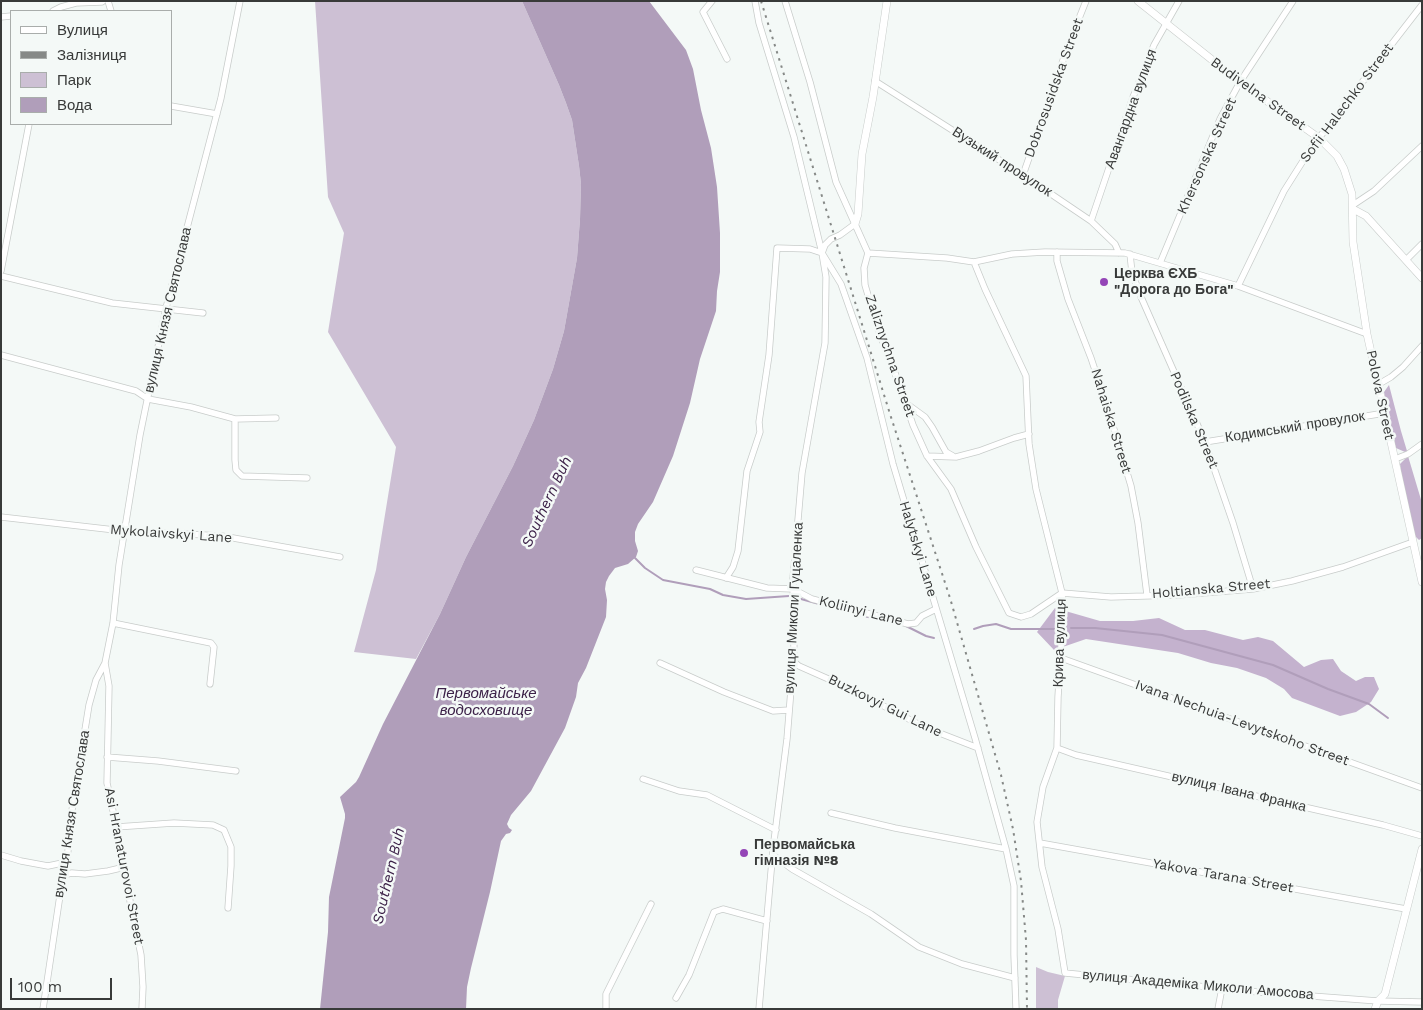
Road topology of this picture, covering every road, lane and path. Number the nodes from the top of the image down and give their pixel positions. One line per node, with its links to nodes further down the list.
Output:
1 (103, 1): 12 (street)
2 (240, 1): 18 (street, вулиця Князя Святослава)
3 (712, 1): 14 (street)
4 (755, 1): 28 (street)
5 (785, 1): 25 (street)
6 (887, 1): 15 (street)
7 (1086, 1): 22 (street, Dobrosusidska Street)
8 (1138, 1): 13 (street, Budivelna Street)
9 (1179, 1): 13 (street, Авангардна вулиця)
10 (1293, 1): 16 (street, Khersonska Street)
11 (1422, 5): 20 (street, Sofii Halechko Street)
12 (55, 10)
13 (1166, 23): 16 (street, Budivelna Street); 24 (street, Авангардна вулиця)
14 (727, 59)
15 (875, 81): 22 (street, Вузький провулок); 25 (street)
16 (1240, 82): 20 (street, Budivelna Street); 34 (street, Khersonska Street)
17 (172, 106): 18 (street)
18 (217, 114): 39 (street, вулиця Князя Святослава)
19 (29, 125): 35 (street)
20 (1319, 138): 23 (street, Budivelna Street); 38 (street, Sofii Halechko Street)
21 (1422, 146): 23 (street)
22 (1023, 175): 24 (street, Вузький провулок)
23 (1353, 207): 32 (street); 41 (street, Polova Street)
24 (1091, 220): 30 (street, Вузький провулок)
25 (855, 224): 28 (street); 29 (street)
26 (1422, 244): 32 (street)
27 (1057, 252): 30 (street); 33 (street); 68 (street, Nahaiska Street)
28 (822, 253): 63 (street); 65 (street, вулиця Миколи Гуцаленка); 69 (street, Halytskyi Lane)
29 (868, 253): 33 (street); 46 (street, Zaliznychna Street)
30 (1119, 253): 31 (street)
31 (1130, 254): 34 (street); 51 (street, Podilska Street)
32 (1406, 260): 37 (street)
33 (974, 262): 50 (street, Крива вулиця)
34 (1160, 263): 38 (street)
35 (1, 271)
36 (1, 276): 39 (street)
37 (1422, 278)
38 (1238, 286): 41 (street)
39 (166, 308): 40 (street); 45 (street, вулиця Князя Святослава)
40 (202, 313)
41 (1367, 334): 44 (street, Polova Street)
42 (1422, 346): 44 (street)
43 (1, 355): 45 (street)
44 (1379, 384): 47 (street, Polova Street)
45 (148, 399): 49 (street); 58 (street, вулиця Князя Святослава)
46 (906, 404): 53 (street, Zaliznychna Street); 54 (street)
47 (1385, 413): 51 (street, Кодимський провулок); 55 (street, Polova Street)
48 (276, 418): 49 (street)
49 (235, 419): 56 (street)
50 (1029, 434): 54 (street); 67 (street, Крива вулиця)
51 (1205, 442): 66 (street, Podilska Street)
52 (1422, 444): 55 (street)
53 (927, 456): 54 (street); 67 (street, Zaliznychna Street)
54 (954, 457)
55 (1395, 459): 59 (street, Polova Street)
56 (307, 478)
57 (1, 517): 58 (street, Mykolaivskyi Lane)
58 (125, 531): 61 (street, Mykolaivskyi Lane); 70 (street, вулиця Князя Святослава)
59 (1413, 542): 60 (street, Polova Street); 66 (street, Holtianska Street)
60 (1418, 549): 64 (street, Polova Street)
61 (340, 556)
62 (696, 570): 63 (street, Koliinyi Lane)
63 (726, 578): 65 (street, Koliinyi Lane)
64 (1422, 582)
65 (793, 589): 69 (street, Koliinyi Lane); 72 (street, вулиця Миколи Гуцаленка)
66 (1253, 589): 68 (street, Holtianska Street)
67 (1062, 593): 68 (street, Holtianska Street); 71 (street, Крива вулиця)
68 (1147, 595)
69 (936, 609): 77 (street, Halytskyi Lane)
70 (113, 623): 73 (street, вулиця Князя Святослава); 75 (street)
71 (1061, 658): 78 (street, Крива вулиця); 82 (street, Ivana Nechuia-Levytskoho Street)
72 (793, 661): 76 (street, вулиця Миколи Гуцаленка); 77 (street, Buzkovyi Gui Lane)
73 (105, 663): 79 (street, Asi Hranaturovoi Street); 92 (street, вулиця Князя Святослава)
74 (660, 663): 76 (street)
75 (210, 684)
76 (789, 710): 85 (street, вулиця Миколи Гуцаленка)
77 (978, 748): 88 (street, Halytskyi Lane)
78 (1057, 748): 86 (street, вулиця Івана Франка); 87 (street, Крива вулиця)
79 (107, 757): 80 (street, вулиця Князя Святослава); 84 (street, Asi Hranaturovoi Street)
80 (236, 771)
81 (643, 779): 85 (street)
82 (1422, 788)
83 (831, 813): 88 (street)
84 (116, 827): 93 (street, Asi Hranaturovoi Street); 96 (street)
85 (776, 830): 91 (street, вулиця Миколи Гуцаленка)
86 (1422, 836)
87 (1040, 842): 97 (street, Yakova Tarana Street); 99 (street, Крива вулиця)
88 (1006, 849): 100 (street, Halytskyi Lane)
89 (1422, 849): 97 (street)
90 (1, 855): 92 (street)
91 (773, 855): 98 (street, вулиця Миколи Гуцаленка); 100 (street)
92 (67, 862): 94 (street, вулиця Князя Святослава)
93 (125, 867): 94 (street); 106 (street, Asi Hranaturovoi Street)
94 (63, 875): 105 (street, вулиця Князя Святослава)
95 (651, 904): 107 (street)
96 (228, 908)
97 (1406, 909): 103 (street)
98 (767, 921): 102 (street); 108 (street, вулиця Миколи Гуцаленка)
99 (1065, 973): 101 (street, вулиця Академіка Миколи Амосова)
100 (1015, 978): 109 (street, Halytskyi Lane)
101 (1222, 988): 103 (street, вулиця Академіка Миколи Амосова); 110 (street)
102 (676, 998)
103 (1378, 1001): 104 (street, вулиця Академіка Миколи Амосова); 111 (street)
104 (1422, 1002)
105 (43, 1009)
106 (142, 1009)
107 (606, 1009)
108 (759, 1009)
109 (1016, 1009)
110 (1218, 1009)
111 (1375, 1009)

